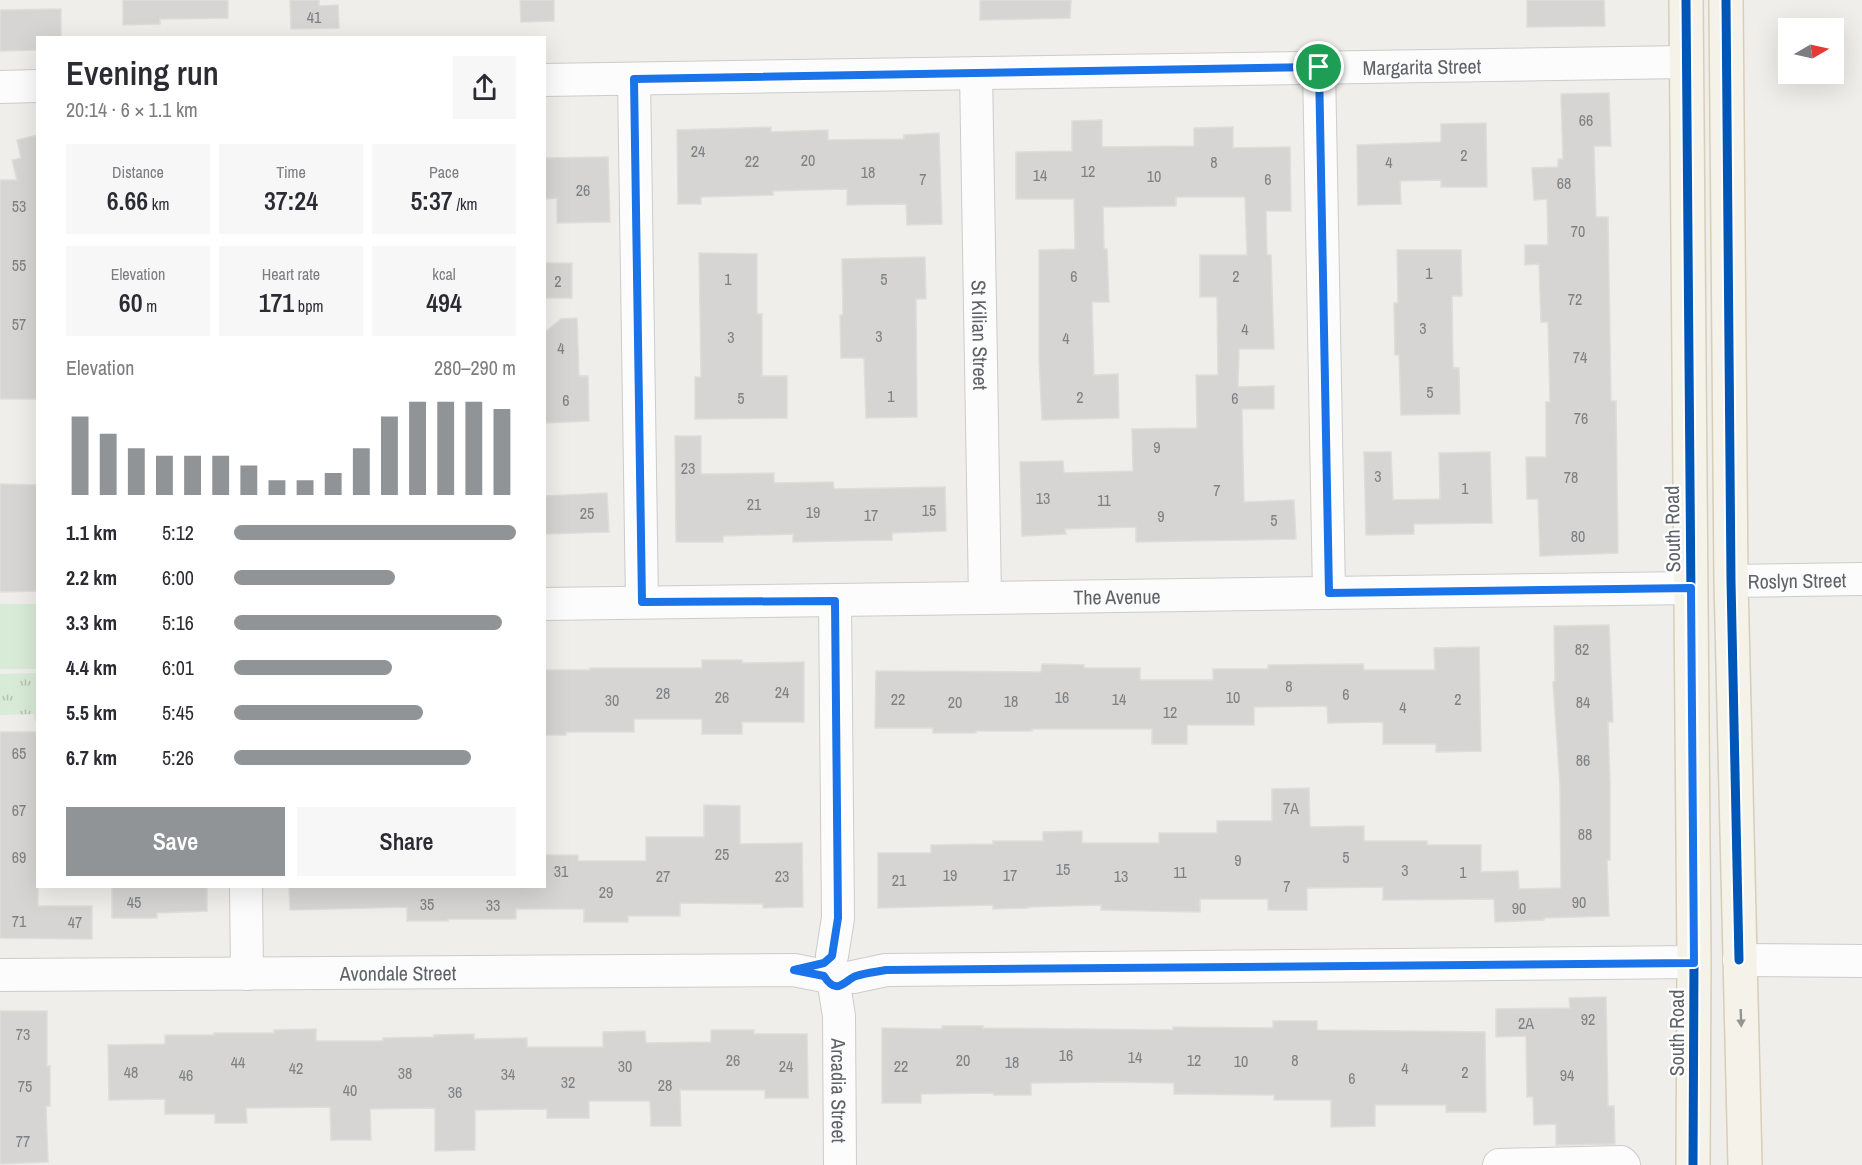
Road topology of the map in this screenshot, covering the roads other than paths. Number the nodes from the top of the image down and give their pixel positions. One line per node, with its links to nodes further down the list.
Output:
1 (1686, 0): 3 (main road, South Road)
2 (1726, 0): 4 (main road)
3 (1686, 62): 4 (main road); 5 (street, Margarita Street); 13 (main road, South Road)
4 (1727, 62): 12 (main road)
5 (1319, 67): 6 (street, Margarita Street); 14 (street)
6 (976, 73): 7 (street, Margarita Street); 15 (street, St Kilian Street)
7 (634, 79): 8 (street, Margarita Street); 17 (street)
8 (546, 80)
9 (36, 86): 10 (street)
10 (0, 87)
11 (1862, 579): 12 (street, Roslyn Street)
12 (1731, 581): 13 (main road); 20 (main road)
13 (1691, 588): 14 (street, The Avenue); 22 (main road, South Road)
14 (1329, 593): 15 (street, The Avenue)
15 (985, 598): 16 (street, The Avenue)
16 (835, 601): 17 (street, The Avenue); 23 (street, Arcadia Street)
17 (642, 602): 18 (street, The Avenue)
18 (546, 604)
19 (246, 888): 24 (street)
20 (1739, 960): 21 (street); 31 (main road, one-way to 31)
21 (1862, 961)
22 (1694, 963): 23 (street, Avondale Street); 29 (main road, South Road)
23 (834, 970): 24 (street, Avondale Street); 26 (street, Arcadia Street)
24 (248, 974): 25 (street, Avondale Street)
25 (0, 975)
26 (840, 1165)
27 (1499, 1165): 28 (street)
28 (1624, 1165)
29 (1693, 1165)
30 (1715, 1165): 31 (main road)
31 (1745, 1165)

